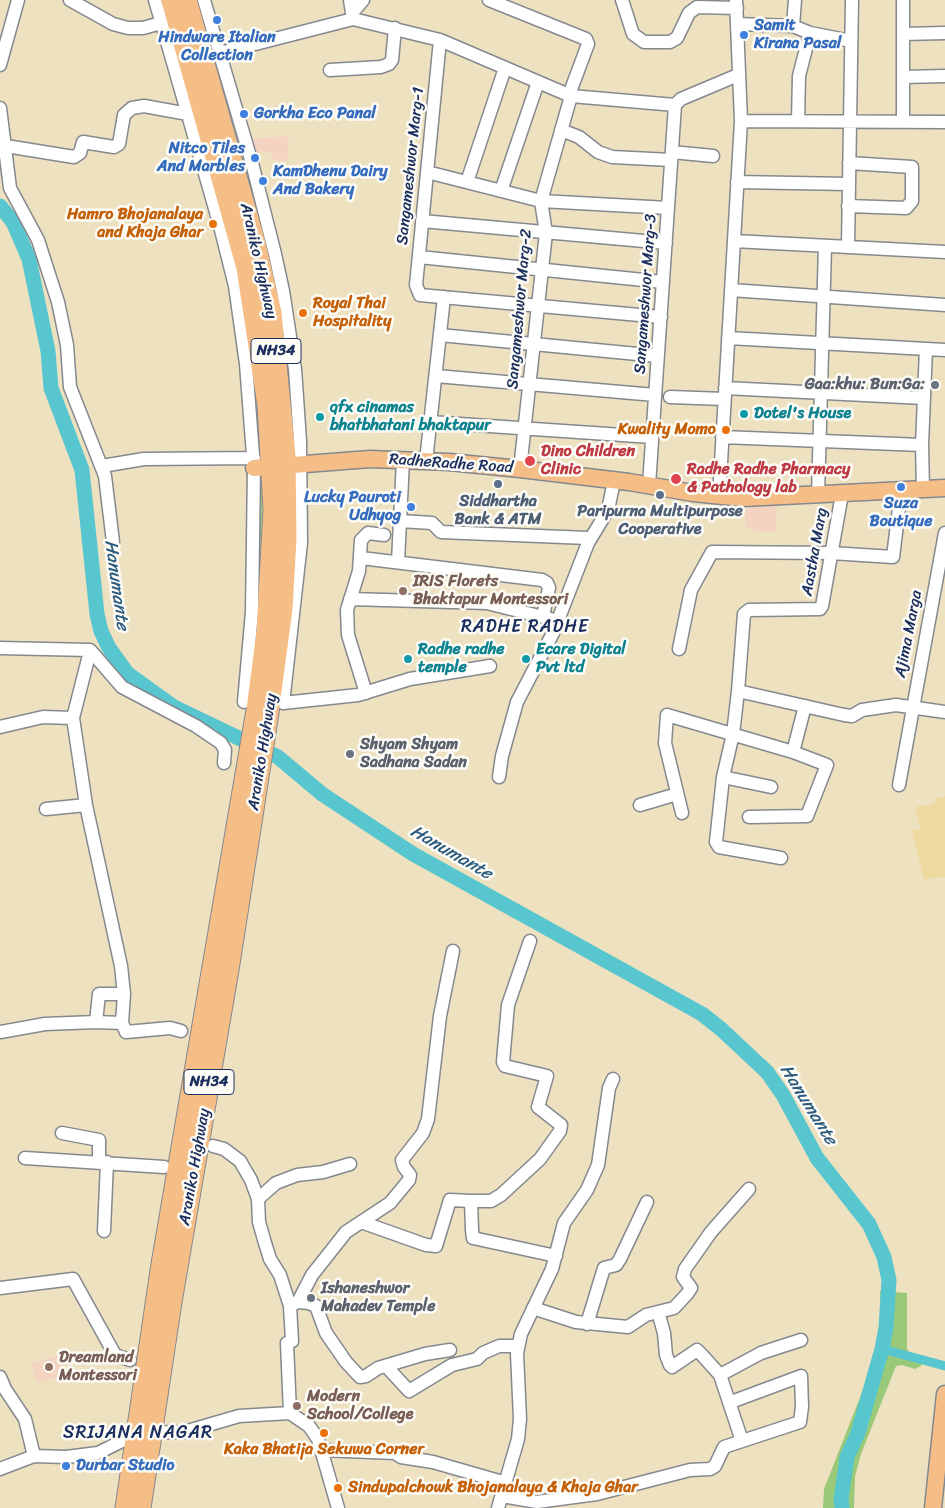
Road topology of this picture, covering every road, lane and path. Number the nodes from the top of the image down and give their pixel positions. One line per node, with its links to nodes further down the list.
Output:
1 (18, 0): 26 (street)
2 (70, 0): 16 (street)
3 (155, 0): 16 (street)
4 (172, 0): 93 (highway, Araniko Highway / NH34)
5 (187, 0): 93 (highway, Araniko Highway / NH34)
6 (204, 0): 25 (street)
7 (350, 0): 15 (street)
8 (363, 0): 15 (street)
9 (489, 0): 33 (street, Sangameshwor Marg-2)
10 (622, 0): 14 (street)
11 (795, 0): 18 (street)
12 (852, 0): 24 (street)
13 (903, 0): 22 (street)
14 (736, 4): 17 (street)
15 (352, 16): 19 (street); 25 (street)
16 (162, 23): 36 (street)
17 (737, 24): 18 (street); 29 (street)
18 (793, 26): 20 (street)
19 (395, 28): 23 (street); 28 (street)
20 (810, 33): 24 (street); 38 (street)
21 (945, 33): 22 (street)
22 (903, 34): 31 (street)
23 (440, 40): 27 (street); 47 (street, Sangameshwor Marg-1)
24 (851, 41): 39 (street)
25 (220, 53): 93 (street)
26 (0, 65)
27 (505, 68): 32 (street); 48 (street)
28 (330, 70)
29 (738, 75): 34 (street); 37 (street)
30 (945, 76): 31 (street)
31 (903, 77): 40 (street)
32 (538, 82): 33 (street); 51 (street)
33 (570, 96): 34 (street); 42 (street, Sangameshwor Marg-2)
34 (675, 106): 44 (street, Sangameshwor Marg-3)
35 (0, 108): 43 (street)
36 (188, 114): 43 (street); 93 (street)
37 (740, 121): 38 (street); 49 (street)
38 (798, 121): 39 (street)
39 (850, 121): 40 (street); 46 (street)
40 (902, 122): 41 (street)
41 (945, 122)
42 (561, 130): 44 (street); 52 (street, Sangameshwor Marg-2)
43 (6, 146): 94 (street)
44 (671, 156): 45 (street); 54 (street, Sangameshwor Marg-3)
45 (713, 156)
46 (849, 163): 50 (street); 53 (street)
47 (427, 172): 48 (street); 55 (street, Sangameshwor Marg-1)
48 (467, 182): 51 (street)
49 (737, 182): 50 (street); 57 (street)
50 (849, 184): 53 (street)
51 (501, 191): 52 (street)
52 (541, 201): 54 (street); 56 (street, Sangameshwor Marg-2)
53 (848, 206): 60 (street)
54 (668, 208): 58 (street, Sangameshwor Marg-3)
55 (422, 221): 56 (street); 62 (street, Sangameshwor Marg-1)
56 (546, 233): 58 (street); 63 (street, Sangameshwor Marg-2)
57 (734, 241): 59 (street); 65 (street)
58 (666, 243): 64 (street, Sangameshwor Marg-3)
59 (825, 246): 60 (street); 66 (street)
60 (848, 247): 61 (street)
61 (945, 252)
62 (418, 257): 63 (street); 67 (street, Sangameshwor Marg-1)
63 (541, 271): 64 (street); 69 (street, Sangameshwor Marg-2)
64 (663, 282): 70 (street, Sangameshwor Marg-3)
65 (731, 290): 66 (street); 72 (street)
66 (824, 296): 68 (street); 73 (street)
67 (444, 297): 69 (street); 71 (street)
68 (945, 304)
69 (538, 306): 70 (street); 74 (street, Sangameshwor Marg-2)
70 (661, 318): 77 (street, Sangameshwor Marg-3)
71 (440, 335): 74 (street); 78 (street)
72 (728, 338): 73 (street); 81 (street)
73 (822, 342): 75 (street); 80 (street)
74 (534, 343): 77 (street); 79 (street, Sangameshwor Marg-2)
75 (926, 349): 76 (street); 84 (street)
76 (945, 350)
77 (658, 356): 82 (street, Sangameshwor Marg-3)
78 (436, 376): 79 (street); 85 (street)
79 (529, 384): 82 (street); 86 (street, Sangameshwor Marg-2)
80 (821, 393): 81 (street); 84 (street); 89 (street)
81 (725, 394): 83 (street); 88 (street)
82 (655, 395): 87 (street, Sangameshwor Marg-3)
83 (670, 397)
84 (924, 398): 90 (street)
85 (430, 422): 86 (street); 92 (street)
86 (525, 427): 87 (street); 95 (street, Sangameshwor Marg-2)
87 (652, 437): 97 (street, Sangameshwor Marg-3)
88 (722, 437): 89 (street); 103 (street)
89 (820, 441): 90 (street); 102 (street)
90 (922, 445): 99 (street)
91 (403, 460): 92 (main road, RadheRadhe Road); 93 (main road, RadheRadhe Road); 104 (street)
92 (426, 462): 95 (main road, RadheRadhe Road)
93 (273, 465): 94 (street); 120 (street); 176 (highway, Araniko Highway / NH34)
94 (102, 466): 107 (street)
95 (520, 469): 96 (main road, RadheRadhe Road)
96 (614, 481): 97 (main road, RadheRadhe Road); 108 (street)
97 (649, 485): 103 (main road, RadheRadhe Road)
98 (945, 488): 99 (main road, RadheRadhe Road)
99 (923, 490): 100 (main road, RadheRadhe Road)
100 (901, 492): 101 (main road, RadheRadhe Road); 109 (street)
101 (842, 494): 102 (main road, RadheRadhe Road); 109 (street, Aastha Marg)
102 (818, 495): 103 (main road, RadheRadhe Road)
103 (719, 497)
104 (400, 521): 108 (street); 111 (street)
105 (945, 533): 122 (street, Ajima Marga)
106 (384, 535): 110 (street)
107 (113, 542)
108 (588, 543): 114 (street)
109 (831, 553): 116 (street); 119 (street, Aastha Marg)
110 (361, 558): 111 (street); 112 (street)
111 (398, 562): 113 (street)
112 (350, 599): 113 (street); 120 (street)
113 (543, 616): 114 (street)
114 (558, 622): 129 (street)
115 (0, 648): 117 (street)
116 (680, 649)
117 (93, 654): 124 (street); 128 (street)
118 (490, 666): 120 (street)
119 (738, 691): 121 (street); 126 (street)
120 (366, 693)
121 (805, 706): 122 (street); 127 (street)
122 (912, 708): 123 (street); 131 (street, Ajima Marga)
123 (945, 712)
124 (73, 718): 125 (street); 134 (street)
125 (0, 727)
126 (733, 734): 127 (street); 130 (street); 133 (street)
127 (792, 752): 138 (street)
128 (224, 763)
129 (499, 777)
130 (723, 777): 132 (street); 139 (street)
131 (899, 785)
132 (771, 787)
133 (677, 794): 135 (street); 137 (street)
134 (86, 805): 136 (street); 142 (street)
135 (640, 805)
136 (46, 809)
137 (682, 813)
138 (749, 817)
139 (781, 858)
140 (530, 941): 156 (street)
141 (453, 951): 158 (street)
142 (124, 994): 143 (street); 144 (street)
143 (96, 1022): 144 (street); 146 (street)
144 (122, 1023): 145 (street)
145 (181, 1031)
146 (0, 1032)
147 (613, 1079): 160 (street)
148 (62, 1134): 151 (street)
149 (213, 1146): 155 (street)
150 (25, 1158): 151 (street)
151 (103, 1162): 153 (street); 159 (street)
152 (350, 1164): 155 (street)
153 (164, 1167)
154 (749, 1189): 164 (street)
155 (258, 1199): 162 (street)
156 (472, 1201): 158 (street); 160 (street)
157 (647, 1202): 165 (street)
158 (361, 1222): 162 (street)
159 (104, 1230)
160 (556, 1256): 163 (street)
161 (0, 1288): 169 (street)
162 (294, 1304): 170 (street); 175 (street)
163 (533, 1308): 165 (street); 167 (street)
164 (658, 1312): 165 (street); 171 (street)
165 (587, 1324)
166 (802, 1340): 171 (street)
167 (518, 1346): 170 (street); 181 (street)
168 (450, 1350): 170 (street)
169 (130, 1360)
170 (386, 1366)
171 (720, 1375): 174 (street)
172 (0, 1376): 179 (street)
173 (945, 1394): 185 (main road)
174 (730, 1402): 177 (street); 177 (street)
175 (290, 1413): 176 (street); 178 (street)
176 (145, 1433): 179 (street); 182 (highway, Araniko Highway / NH34); 183 (highway, Araniko Highway / NH34)
177 (742, 1441): 181 (street)
178 (322, 1450): 181 (street); 184 (street)
179 (34, 1456): 180 (street)
180 (0, 1470)
181 (502, 1496)
182 (125, 1508)
183 (141, 1508)
184 (338, 1508)
185 (933, 1508)

